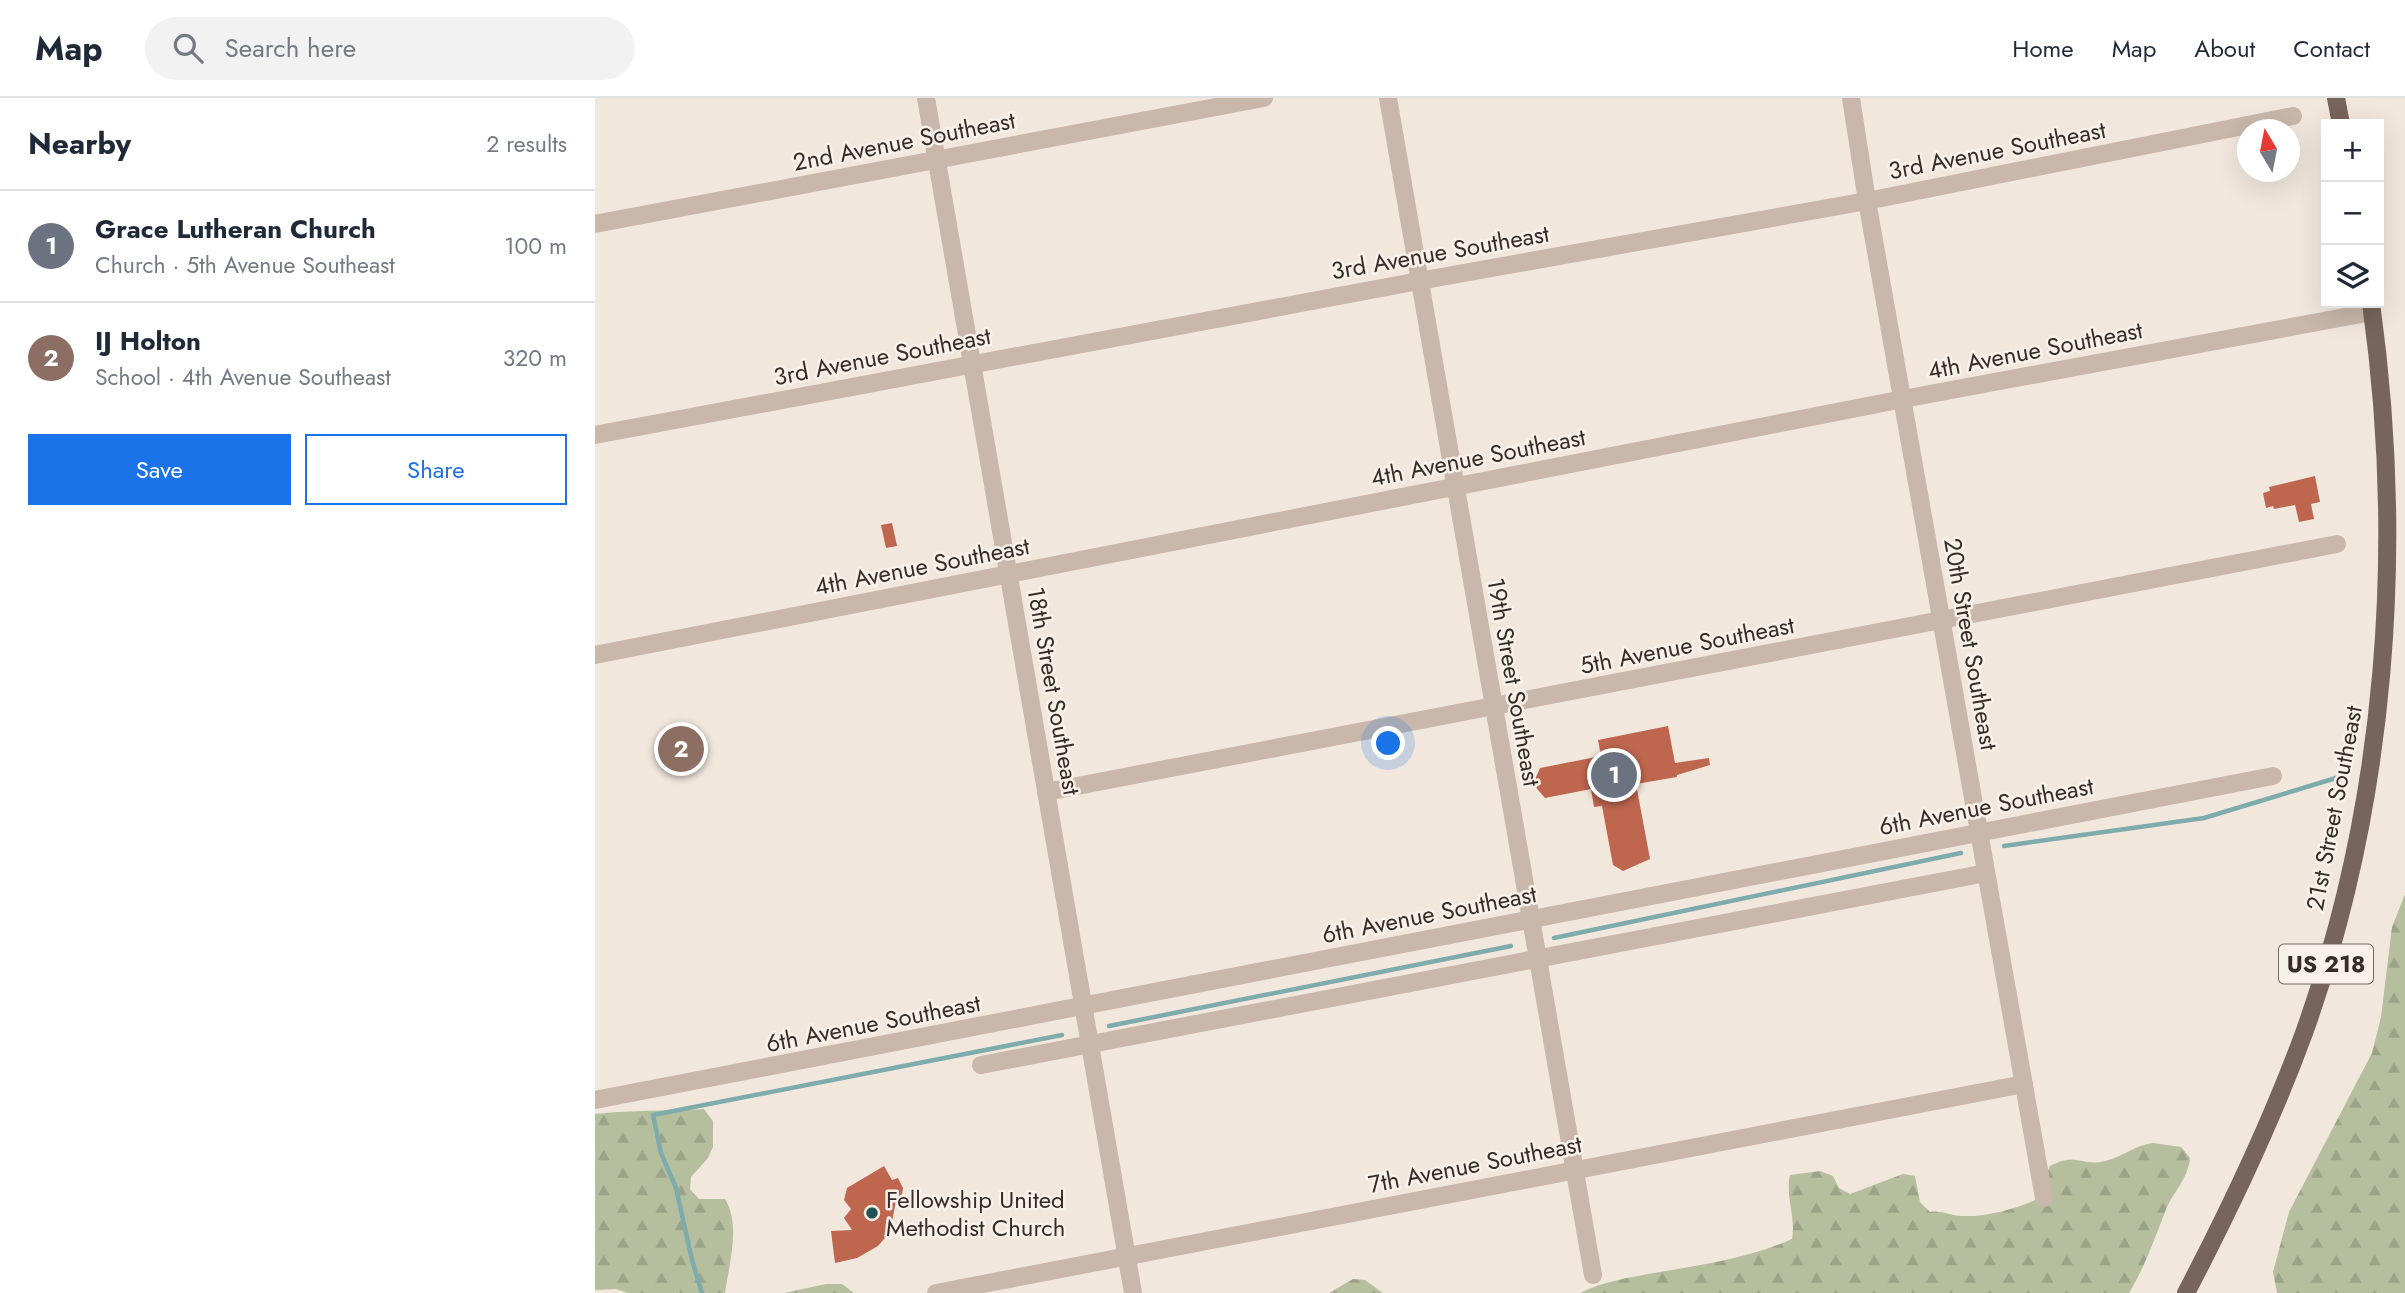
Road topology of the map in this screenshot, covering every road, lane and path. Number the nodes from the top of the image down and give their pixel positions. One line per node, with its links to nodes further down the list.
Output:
1 (926, 98): 8 (street, 18th Street Southeast)
2 (1264, 98): 8 (street, 2nd Avenue Southeast)
3 (1388, 98): 11 (street, 19th Street Southeast)
4 (1851, 98): 9 (street, 20th Street Southeast)
5 (2336, 98): 7 (main road)
6 (2293, 116): 9 (street, 3rd Avenue Southeast)
7 (2339, 119)
8 (937, 160): 10 (street, 2nd Avenue Southeast); 14 (street, 18th Street Southeast)
9 (1867, 201): 11 (street, 3rd Avenue Southeast); 15 (street, 20th Street Southeast)
10 (595, 224)
11 (1419, 281): 14 (street, 3rd Avenue Southeast); 17 (street, 19th Street Southeast)
12 (2366, 308): 15 (street, 4th Avenue Southeast)
13 (2371, 308): 40 (main road, 21st Street Southeast / US 218)
14 (972, 363): 16 (street, 3rd Avenue Southeast); 19 (street, 18th Street Southeast)
15 (1903, 399): 17 (street, 4th Avenue Southeast); 20 (street, 20th Street Southeast)
16 (595, 435)
17 (1455, 487): 19 (street, 4th Avenue Southeast); 22 (street, 19th Street Southeast)
18 (2337, 544): 20 (street, 5th Avenue Southeast)
19 (1009, 574): 21 (street, 4th Avenue Southeast); 24 (street, 18th Street Southeast)
20 (1942, 621): 22 (street, 5th Avenue Southeast); 25 (street, 20th Street Southeast)
21 (595, 655)
22 (1494, 707): 24 (street, 5th Avenue Southeast); 27 (street, 19th Street Southeast)
23 (2273, 776): 25 (street, 6th Avenue Southeast)
24 (1046, 792): 29 (street, 18th Street Southeast)
25 (1979, 832): 26 (street, 20th Street Southeast); 27 (street, 6th Avenue Southeast)
26 (1986, 873): 28 (street); 32 (street, 20th Street Southeast)
27 (1531, 919): 28 (street, 19th Street Southeast); 29 (street, 6th Avenue Southeast)
28 (1538, 960): 30 (street); 34 (street, 19th Street Southeast)
29 (1082, 1007): 30 (street, 18th Street Southeast); 33 (street, 6th Avenue Southeast)
30 (1089, 1045): 31 (street); 36 (street, 18th Street Southeast)
31 (981, 1065)
32 (2024, 1084): 34 (street, 7th Avenue Southeast); 35 (street, 20th Street Southeast)
33 (595, 1100)
34 (1575, 1169): 36 (street, 7th Avenue Southeast); 37 (street, 19th Street Southeast)
35 (2044, 1198)
36 (1126, 1256): 38 (street, 7th Avenue Southeast); 39 (street, 18th Street Southeast)
37 (1593, 1275)
38 (936, 1293)
39 (1133, 1293)
40 (2186, 1293)

